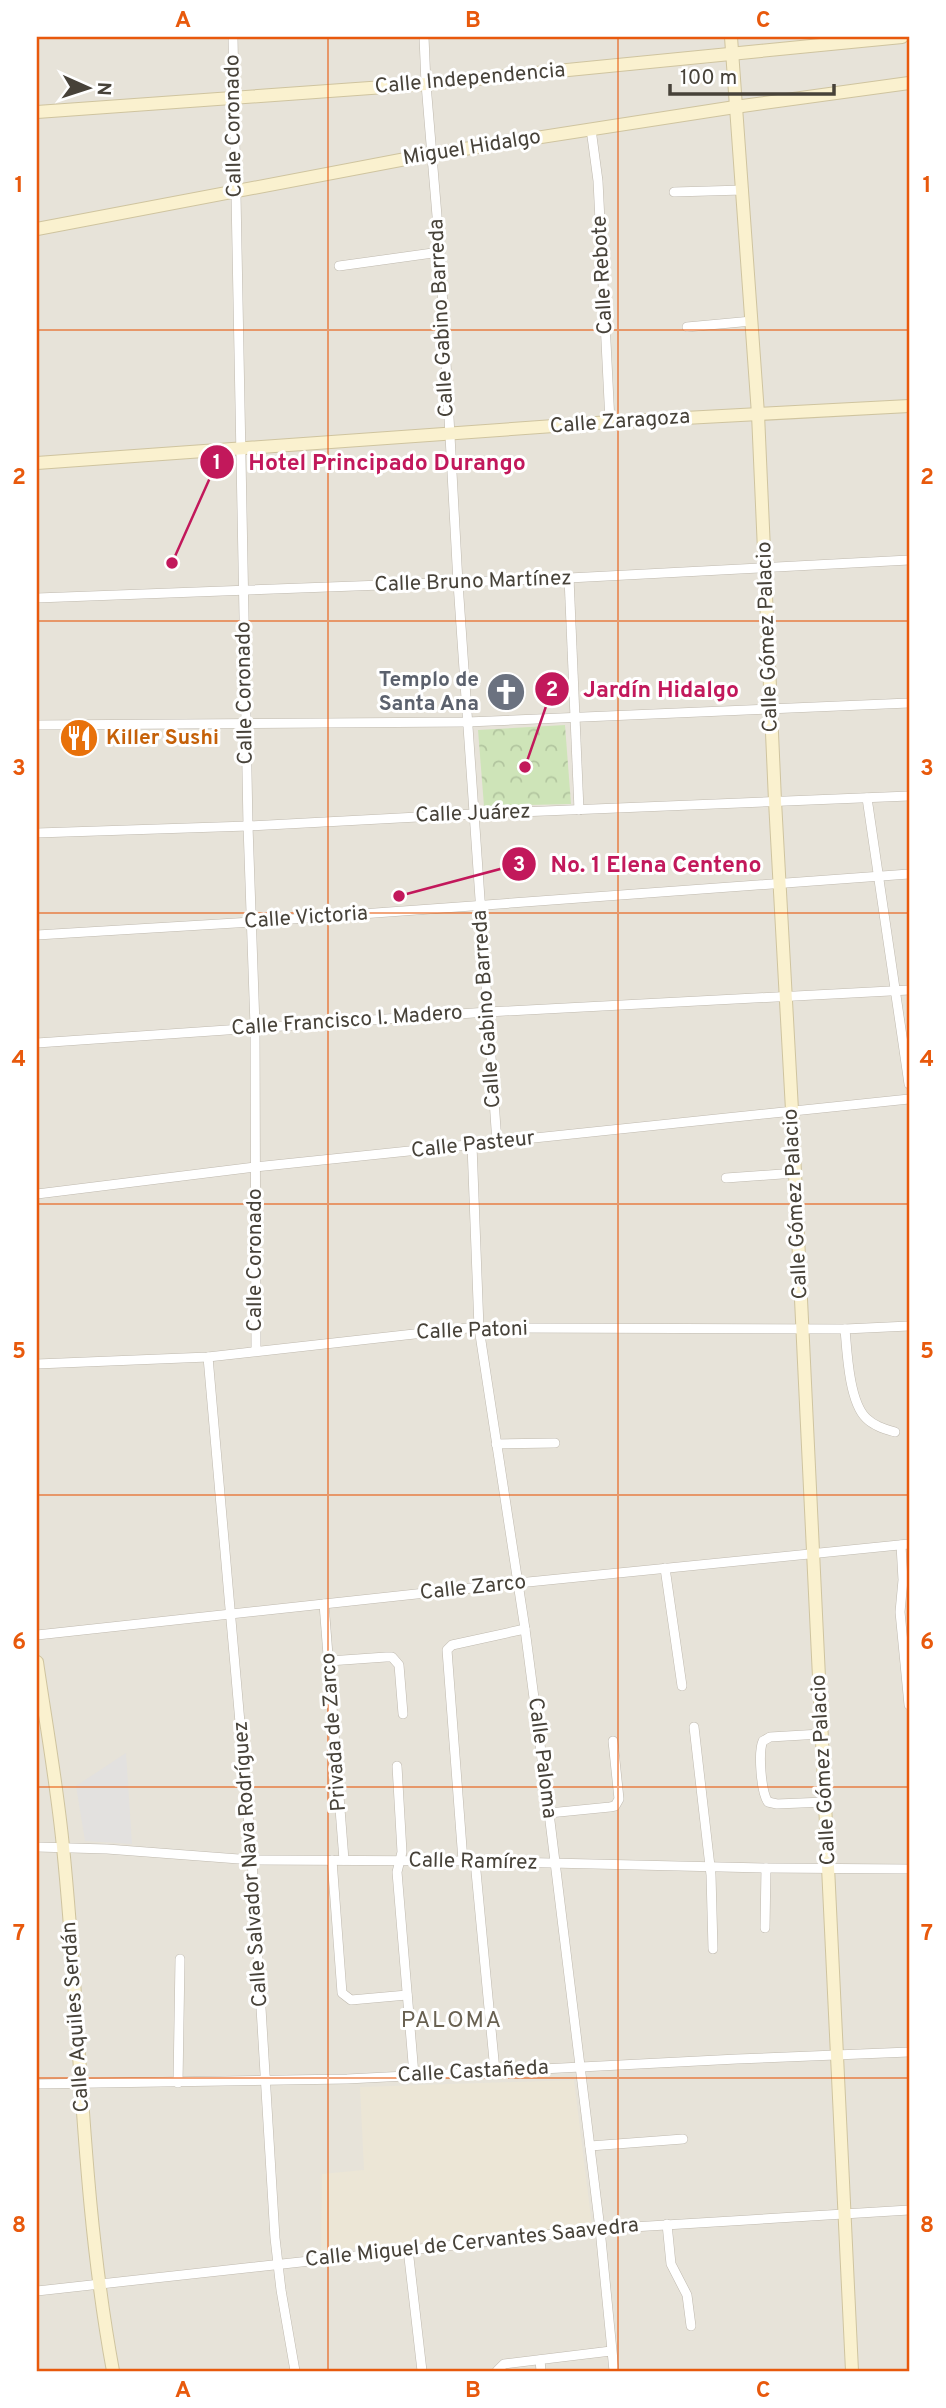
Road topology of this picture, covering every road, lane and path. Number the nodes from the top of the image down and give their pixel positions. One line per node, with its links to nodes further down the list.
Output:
1 (233, 37): 8 (street, Calle Coronado)
2 (424, 37): 7 (street, Calle Gabino Barreda)
3 (731, 37): 5 (street, Calle Gómez Palacio)
4 (902, 37): 5 (street, Calle Independencia)
5 (731, 53): 7 (street, Calle Independencia); 9 (street, Calle Gómez Palacio)
6 (909, 83): 9 (street, Miguel Hidalgo)
7 (426, 84): 8 (street, Calle Independencia); 12 (street, Calle Gabino Barreda)
8 (234, 98): 10 (street, Calle Independencia); 14 (street, Calle Coronado)
9 (735, 107): 11 (street, Miguel Hidalgo); 13 (street, Calle Gómez Palacio)
10 (37, 112)
11 (591, 129): 12 (street, Miguel Hidalgo); 23 (street, Calle Rebote)
12 (432, 154): 14 (street, Miguel Hidalgo); 17 (street, Calle Gabino Barreda)
13 (743, 190): 15 (street); 19 (street, Calle Gómez Palacio)
14 (235, 191): 16 (street, Miguel Hidalgo); 25 (street, Calle Coronado)
15 (674, 192)
16 (37, 229)
17 (440, 252): 18 (street); 24 (street, Calle Gabino Barreda)
18 (339, 266)
19 (752, 321): 20 (street); 22 (street, Calle Gómez Palacio)
20 (687, 327)
21 (909, 406): 22 (street, Calle Zaragoza)
22 (758, 414): 23 (street, Calle Zaragoza); 28 (street, Calle Gómez Palacio)
23 (610, 422): 24 (street, Calle Zaragoza)
24 (449, 434): 25 (street, Calle Zaragoza); 30 (street, Calle Gabino Barreda)
25 (240, 450): 26 (street, Calle Zaragoza); 31 (street, Calle Coronado)
26 (37, 463)
27 (909, 560): 28 (street, Calle Bruno Martínez)
28 (765, 567): 29 (street, Calle Bruno Martínez); 34 (street, Calle Gómez Palacio)
29 (569, 578): 30 (street, Calle Bruno Martínez); 35 (street)
30 (458, 583): 31 (street, Calle Bruno Martínez); 36 (street, Calle Gabino Barreda)
31 (244, 590): 32 (street, Calle Bruno Martínez); 37 (street, Calle Coronado)
32 (37, 598)
33 (909, 703): 34 (street)
34 (771, 710): 35 (street); 41 (street, Calle Gómez Palacio)
35 (573, 719): 36 (street); 42 (street)
36 (467, 722): 37 (street); 43 (street, Calle Gabino Barreda)
37 (246, 724): 38 (street); 44 (street, Calle Coronado)
38 (37, 725)
39 (909, 796): 40 (street, Calle Juárez)
40 (867, 798): 41 (street, Calle Juárez); 47 (street)
41 (775, 801): 42 (street, Calle Juárez); 48 (street, Calle Gómez Palacio)
42 (579, 810): 43 (street, Calle Juárez)
43 (474, 814): 44 (street, Calle Juárez); 49 (street, Calle Gabino Barreda)
44 (248, 826): 45 (street, Calle Juárez); 50 (street, Calle Coronado)
45 (37, 833)
46 (909, 874): 47 (street, Calle Victoria)
47 (878, 876): 48 (street, Calle Victoria); 53 (street)
48 (780, 884): 49 (street, Calle Victoria); 54 (street, Calle Gómez Palacio)
49 (480, 905): 50 (street, Calle Victoria); 55 (street, Calle Gabino Barreda)
50 (252, 922): 51 (street, Calle Victoria); 56 (street, Calle Coronado)
51 (37, 935)
52 (909, 989): 53 (street, Calle Francisco I. Madero)
53 (895, 990): 54 (street, Calle Francisco I. Madero); 58 (street)
54 (785, 995): 55 (street, Calle Francisco I. Madero); 60 (street, Calle Gómez Palacio)
55 (488, 1012): 56 (street, Calle Francisco I. Madero); 61 (street, Calle Gabino Barreda)
56 (255, 1026): 57 (street, Calle Francisco I. Madero); 63 (street, Calle Coronado)
57 (37, 1042)
58 (909, 1084)
59 (909, 1099): 60 (street, Calle Pasteur)
60 (792, 1110): 61 (street, Calle Pasteur); 64 (street, Calle Gómez Palacio)
61 (497, 1143): 62 (street, Calle Pasteur)
62 (472, 1145): 63 (street, Calle Pasteur); 68 (street, Calle Paloma)
63 (255, 1167): 66 (street, Calle Pasteur); 71 (street, Calle Coronado)
64 (795, 1173): 65 (street); 69 (street, Calle Gómez Palacio)
65 (726, 1178)
66 (37, 1194)
67 (909, 1326): 70 (street, Calle Patoni)
68 (479, 1328): 69 (street, Calle Patoni); 71 (street, Calle Patoni); 76 (street, Calle Paloma)
69 (802, 1329): 70 (street, Calle Patoni); 78 (street, Calle Gómez Palacio)
70 (845, 1329): 74 (street)
71 (256, 1350): 72 (street, Calle Patoni)
72 (208, 1357): 73 (street, Calle Patoni); 82 (street, Calle Salvador Nava Rodríguez)
73 (37, 1364)
74 (895, 1432)
75 (555, 1443): 76 (street)
76 (496, 1444): 80 (street, Calle Paloma)
77 (905, 1545): 78 (street, Calle Zarco); 88 (street)
78 (813, 1554): 79 (street, Calle Zarco); 91 (street, Calle Gómez Palacio)
79 (665, 1568): 80 (street, Calle Zarco); 87 (street)
80 (517, 1583): 81 (street, Calle Zarco); 83 (street, Calle Paloma)
81 (324, 1604): 82 (street, Calle Zarco); 85 (street, Privada de Zarco)
82 (230, 1614): 84 (street, Calle Zarco); 98 (street, Calle Salvador Nava Rodríguez)
83 (521, 1629): 95 (street, Calle Paloma); 102 (street)
84 (37, 1635)
85 (329, 1661): 89 (street); 100 (street, Privada de Zarco)
86 (37, 1662): 97 (street, Calle Aquiles Serdán)
87 (682, 1686)
88 (909, 1705)
89 (403, 1714)
90 (694, 1727): 105 (street)
91 (821, 1734): 94 (street, Calle Gómez Palacio); 94 (street)
92 (613, 1741): 95 (street)
93 (397, 1766): 101 (street)
94 (825, 1802): 107 (street, Calle Gómez Palacio)
95 (549, 1813): 104 (street, Calle Paloma)
96 (37, 1847): 97 (street, Calle Ramírez)
97 (63, 1848): 98 (street, Calle Ramírez); 119 (street, Calle Aquiles Serdán)
98 (252, 1860): 99 (street, Calle Ramírez); 118 (street, Calle Salvador Nava Rodríguez)
99 (332, 1860): 100 (street, Calle Ramírez); 112 (street)
100 (344, 1860): 101 (street, Calle Ramírez)
101 (399, 1861): 102 (street, Calle Ramírez); 112 (street)
102 (463, 1861): 103 (street, Calle Ramírez)
103 (475, 1861): 104 (street, Calle Ramírez); 116 (street)
104 (555, 1863): 105 (street, Calle Ramírez); 115 (street, Calle Paloma)
105 (710, 1867): 106 (street, Calle Ramírez); 110 (street)
106 (766, 1868): 107 (street, Calle Ramírez); 109 (street)
107 (829, 1868): 108 (street, Calle Ramírez); 114 (street, Calle Gómez Palacio)
108 (909, 1869)
109 (765, 1928)
110 (713, 1948)
111 (180, 1959): 120 (street)
112 (407, 1995): 117 (street)
113 (909, 2052): 114 (street, Calle Castañeda)
114 (837, 2056): 115 (street, Calle Castañeda); 125 (street, Calle Gómez Palacio)
115 (580, 2067): 116 (street, Calle Castañeda); 123 (street, Calle Paloma)
116 (495, 2071): 117 (street, Calle Castañeda)
117 (414, 2076): 118 (street, Calle Castañeda)
118 (267, 2082): 120 (street, Calle Castañeda); 129 (street, Calle Salvador Nava Rodríguez)
119 (80, 2083): 120 (street, Calle Castañeda); 121 (street, Calle Castañeda); 130 (street, Calle Aquiles Serdán)
120 (178, 2083)
121 (37, 2084)
122 (683, 2139): 123 (street)
123 (590, 2146): 127 (street, Calle Paloma)
124 (909, 2210): 125 (street, Calle Miguel de Cervantes Saavedra)
125 (844, 2214): 126 (street, Calle Miguel de Cervantes Saavedra); 141 (street, Calle Gómez Palacio)
126 (667, 2224): 127 (street, Calle Miguel de Cervantes Saavedra); 132 (street)
127 (600, 2229): 128 (street, Calle Miguel de Cervantes Saavedra); 133 (street, Calle Paloma)
128 (408, 2249): 129 (street, Calle Miguel de Cervantes Saavedra); 137 (street)
129 (278, 2263): 130 (street, Calle Miguel de Cervantes Saavedra); 136 (street, Calle Salvador Nava Rodríguez)
130 (100, 2284): 131 (street, Calle Miguel de Cervantes Saavedra); 135 (street, Calle Aquiles Serdán)
131 (37, 2291)
132 (691, 2326)
133 (611, 2351): 134 (street); 140 (street, Calle Paloma)
134 (540, 2360): 138 (street); 139 (street)
135 (113, 2371)
136 (295, 2371)
137 (422, 2371)
138 (498, 2371)
139 (541, 2371)
140 (614, 2371)
141 (852, 2371)

